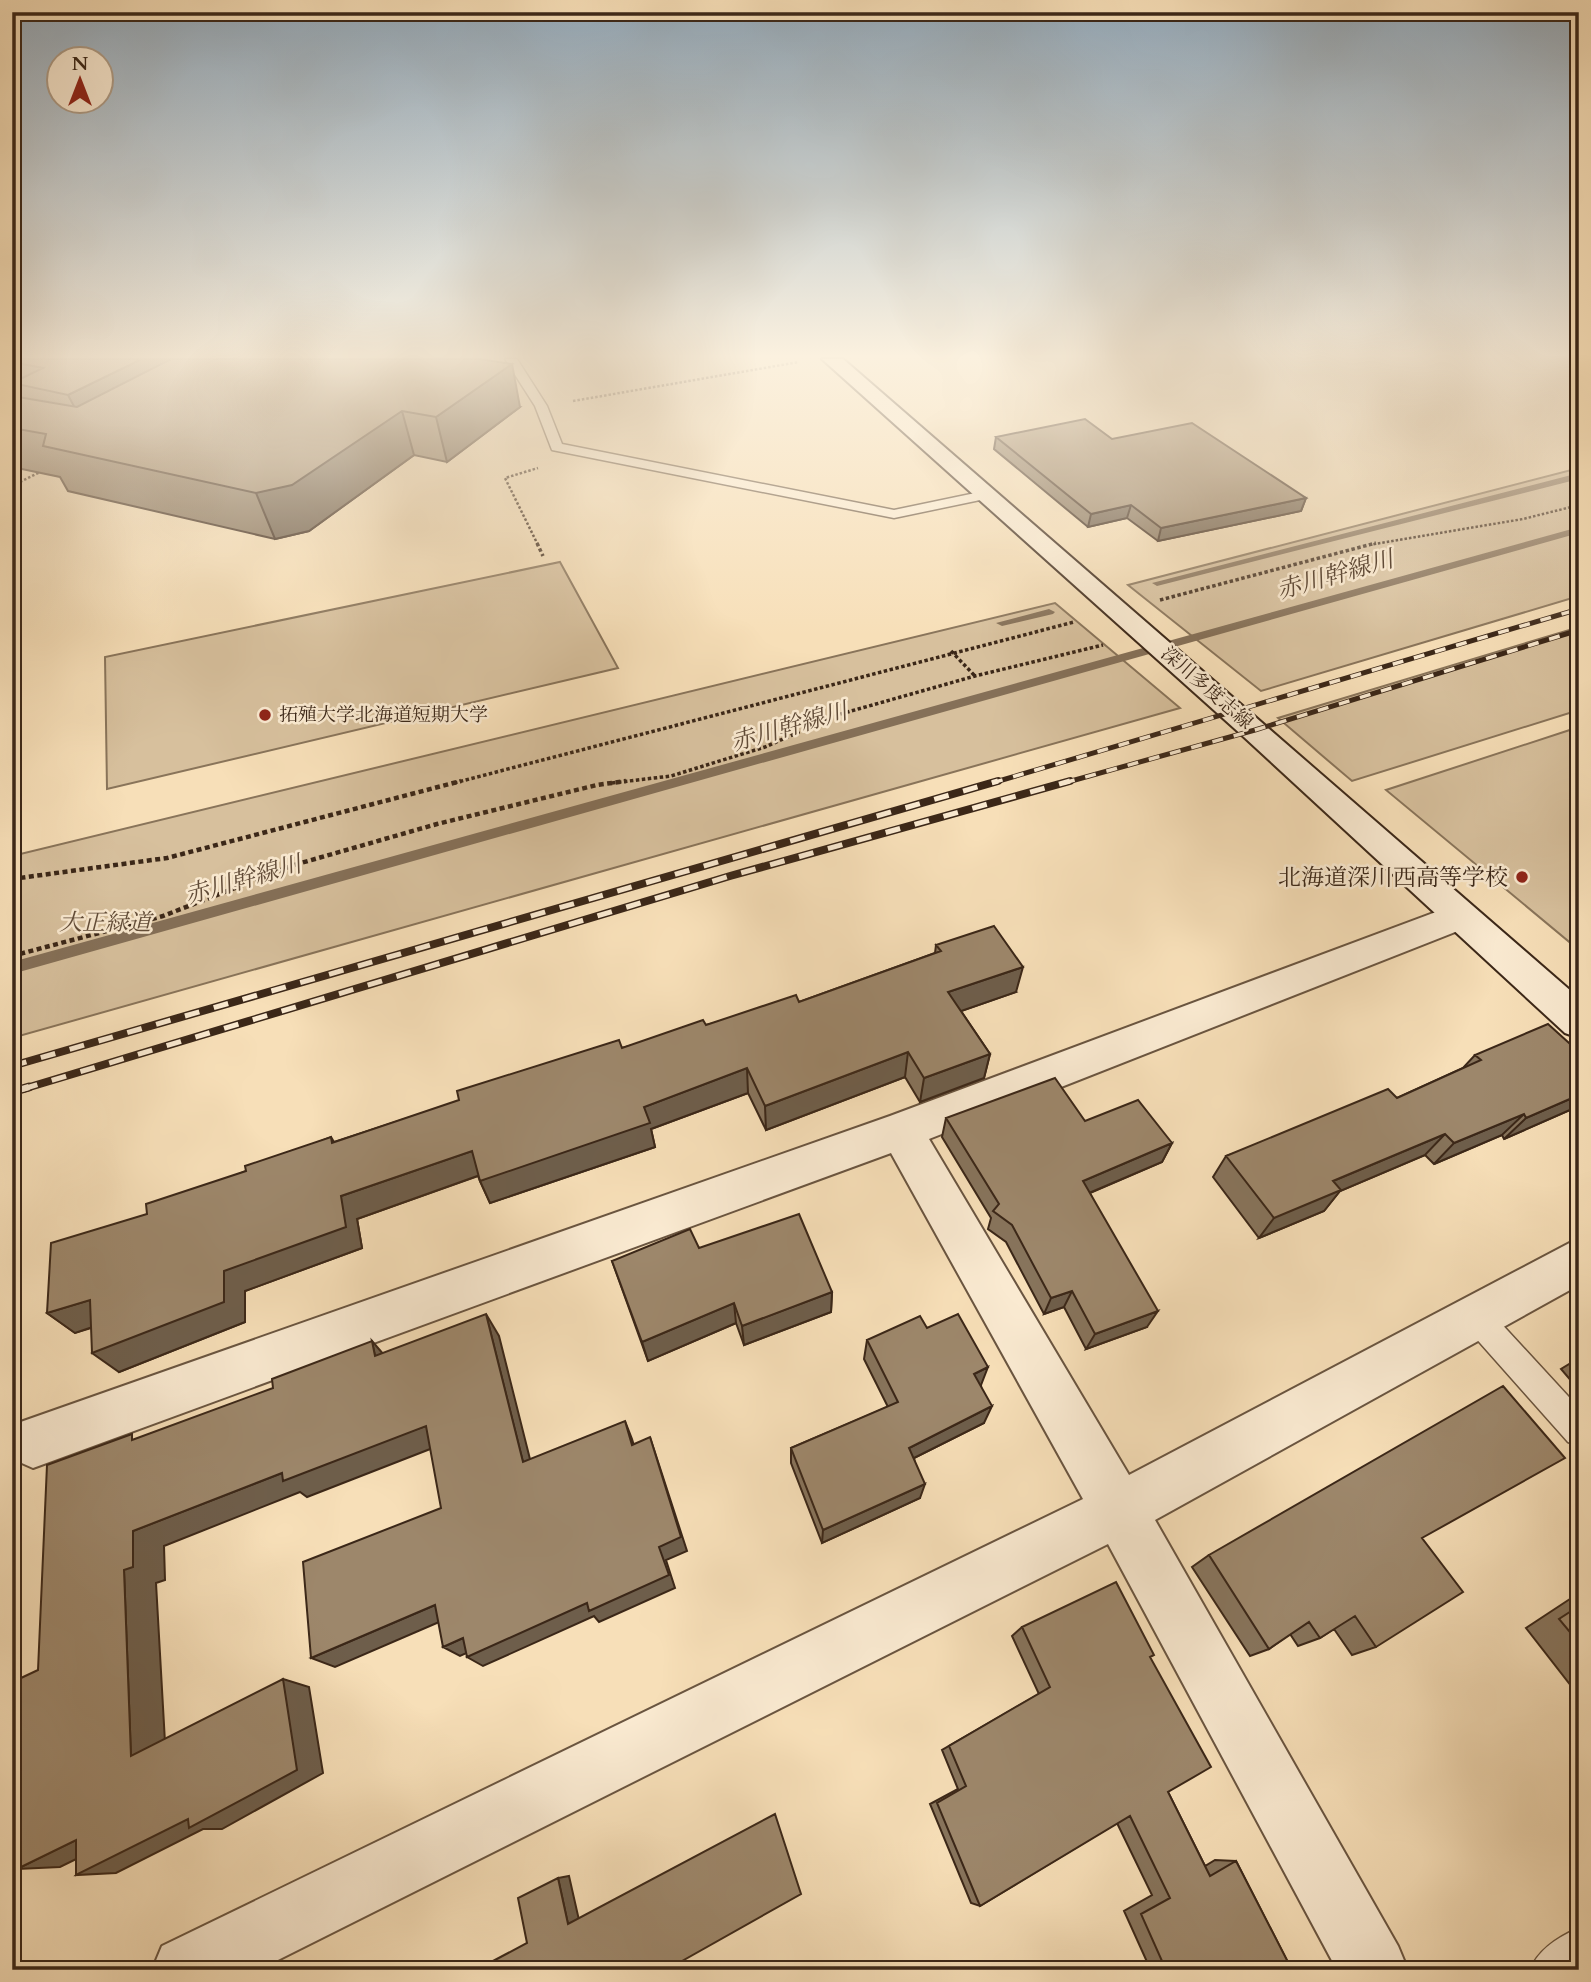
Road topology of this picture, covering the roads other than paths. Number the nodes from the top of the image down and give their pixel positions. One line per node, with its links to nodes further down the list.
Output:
1 (579, 451): 3 (lane)
2 (936, 451): 3 (street, 深川多度志線)
3 (985, 495): 4 (street, 深川多度志線)
4 (1460, 916): 5 (street, 深川多度志線); 6 (street)
5 (1579, 1022)
6 (901, 1130): 10 (street); 11 (street)
7 (1579, 1260): 8 (street)
8 (1475, 1316): 9 (lane); 11 (street)
9 (1579, 1430)
10 (33, 1442)
11 (1119, 1510): 13 (street); 14 (street)
12 (1579, 1948): 15 (lane)
13 (186, 1970)
14 (1374, 1970)
15 (1550, 1970)

